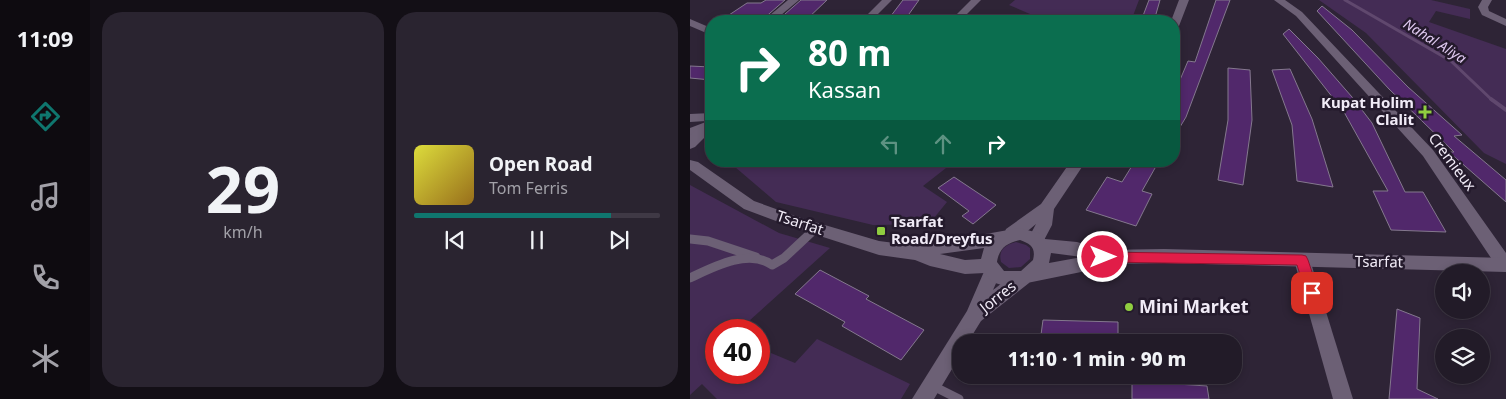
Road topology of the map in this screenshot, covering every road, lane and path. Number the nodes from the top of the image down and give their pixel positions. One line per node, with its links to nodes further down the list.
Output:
1 (794, 0): 7 (street)
2 (887, 0): 8 (street)
3 (976, 0): 9 (street)
4 (1184, 0): 10 (street)
5 (1279, 0): 33 (street, Cremieux)
6 (1486, 0): 12 (street)
7 (775, 15)
8 (872, 15)
9 (961, 15)
10 (1178, 15)
11 (690, 22): 13 (street)
12 (1506, 23)
13 (705, 29)
14 (705, 117): 15 (street)
15 (690, 118)
16 (705, 119): 17 (street)
17 (690, 123)
18 (705, 127): 20 (street)
19 (705, 129): 21 (street)
20 (690, 133)
21 (690, 144)
22 (691, 161): 25 (street, Tsarfat)
23 (1076, 167): 24 (street)
24 (1046, 208): 26 (street); 28 (street)
25 (815, 229): 29 (street, Tsarfat); 31 (lane)
26 (1008, 236): 28 (street); 29 (street, Tsarfat); 34 (street)
27 (690, 239): 31 (lane)
28 (1038, 242): 30 (street, Tsarfat); 35 (street)
29 (918, 253): 34 (street, Tsarfat)
30 (1103, 257): 32 (street, Tsarfat); 35 (street, Tsarfat)
31 (758, 258): 36 (lane)
32 (1302, 260): 33 (street, Tsarfat); 40 (street)
33 (1505, 265)
34 (990, 269): 35 (street); 37 (street, Jorres)
35 (1027, 276): 37 (street, Jorres)
36 (690, 278)
37 (974, 316): 38 (street, Jorres)
38 (926, 392): 39 (lane)
39 (959, 399)
40 (1343, 399)

